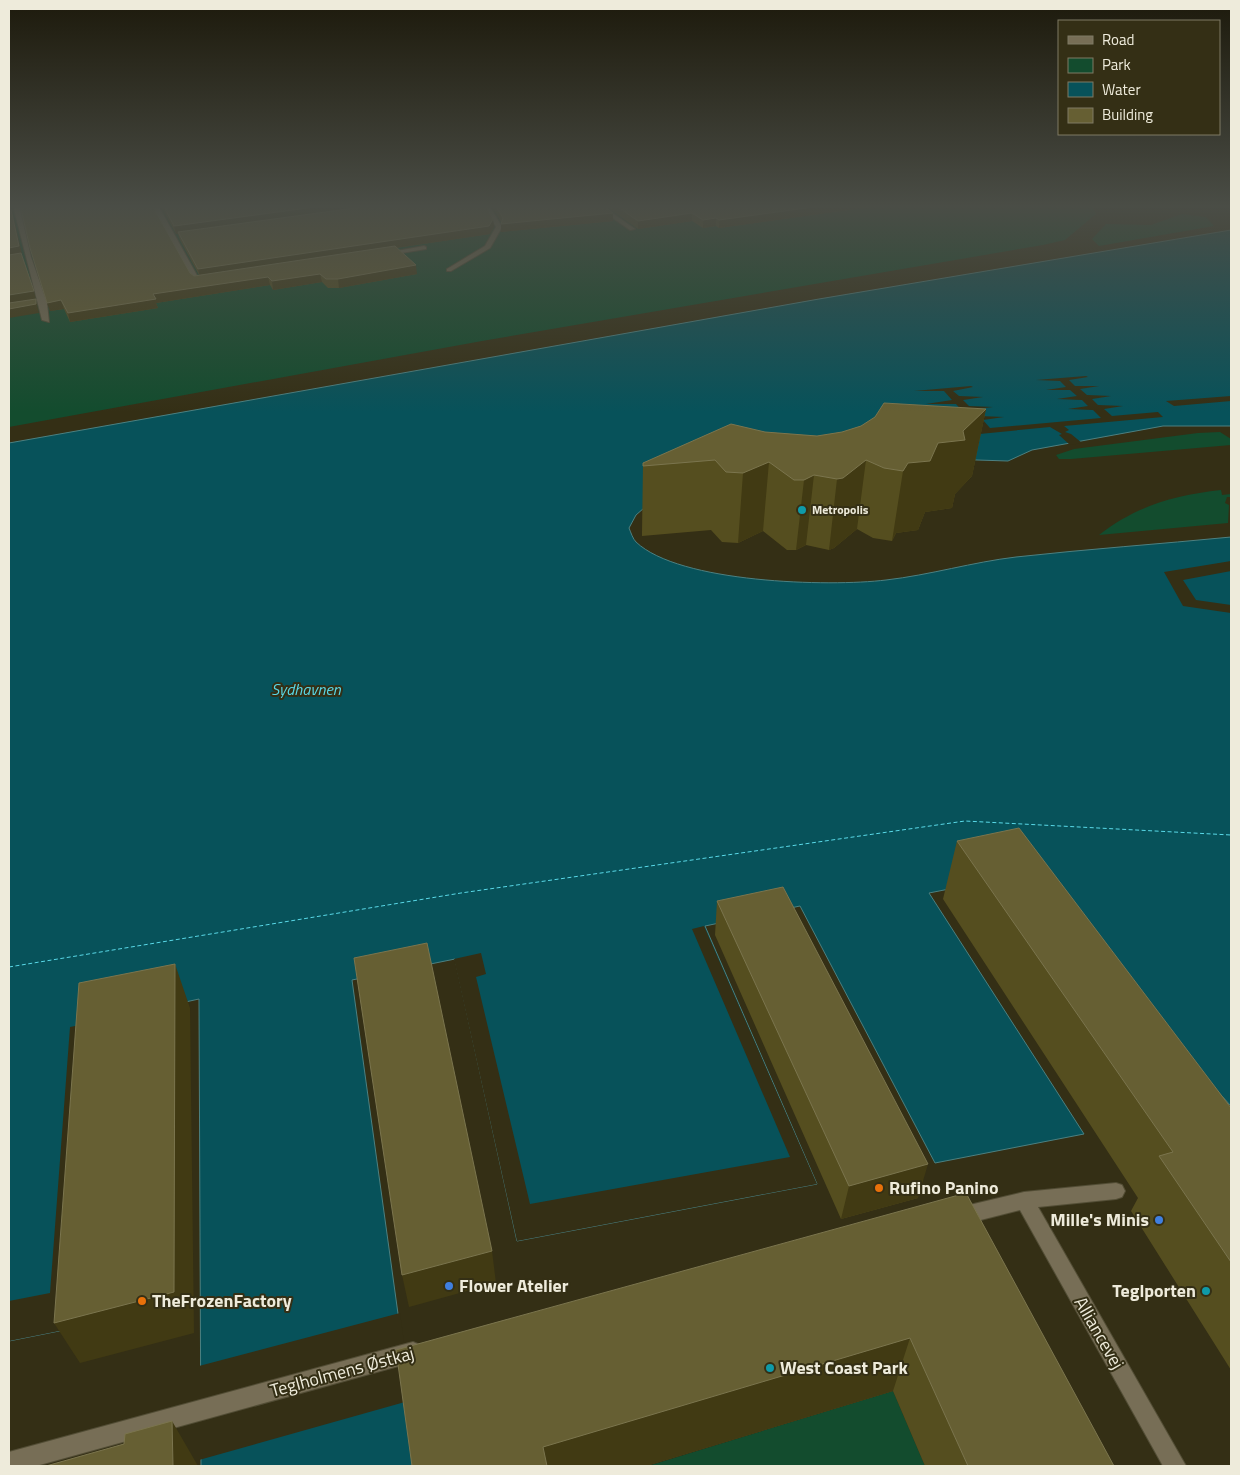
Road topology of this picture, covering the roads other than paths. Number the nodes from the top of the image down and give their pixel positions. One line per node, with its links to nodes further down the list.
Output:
1 (33, 274): 4 (street)
2 (193, 274): 3 (street)
3 (216, 278)
4 (43, 303): 5 (street); 6 (street)
5 (35, 304)
6 (46, 320)
7 (1116, 1192): 8 (street)
8 (1024, 1200): 9 (street); 12 (street, Alliancevej)
9 (948, 1219)
10 (430, 1348): 11 (street, Teglholmens Østkaj)
11 (9, 1463)
12 (1175, 1466)

